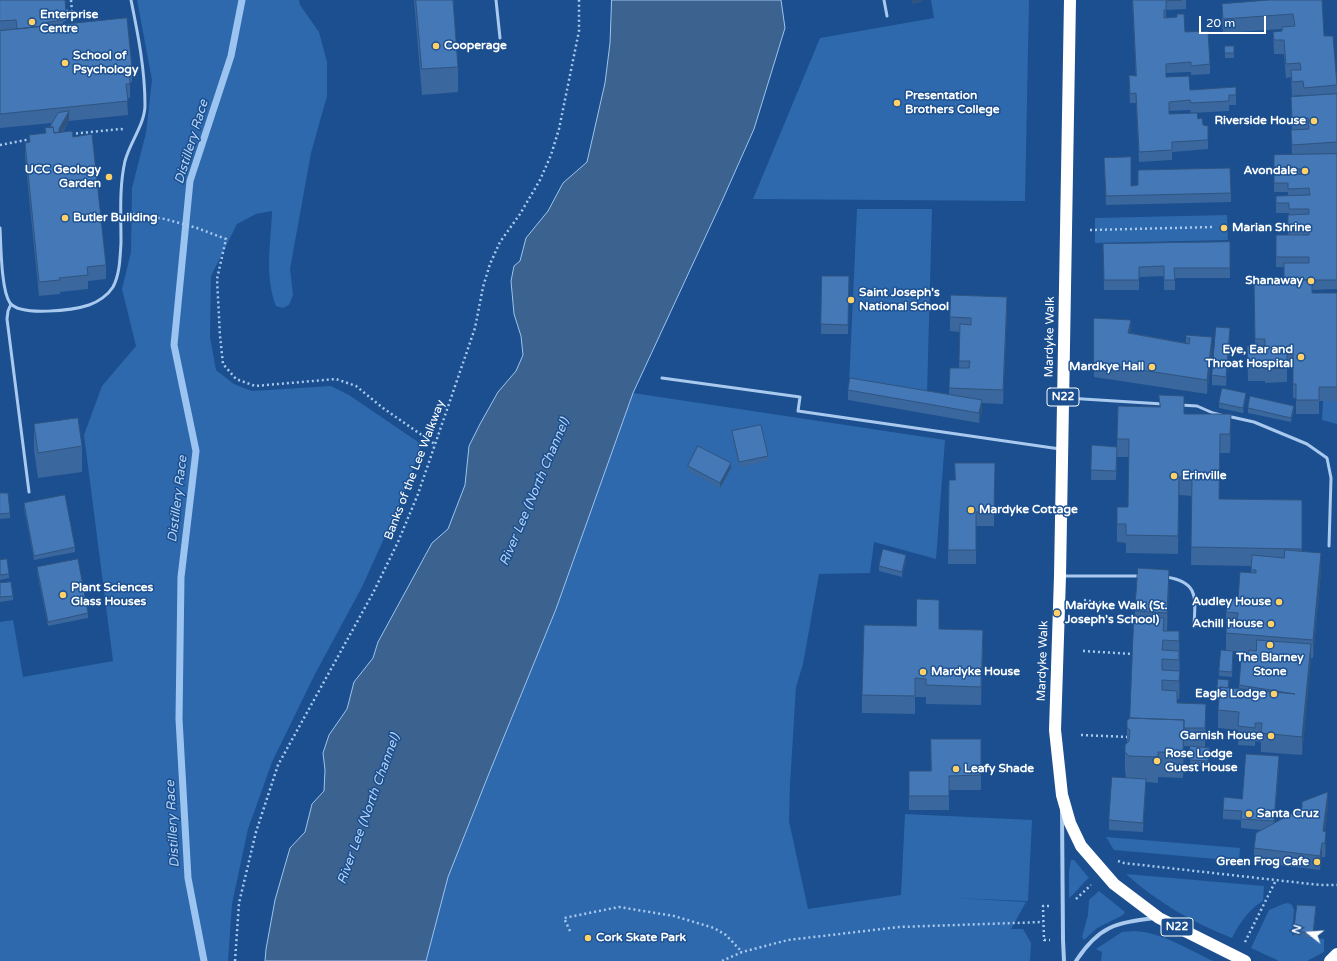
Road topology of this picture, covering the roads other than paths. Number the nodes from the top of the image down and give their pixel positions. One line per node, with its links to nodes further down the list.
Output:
1 (131, 0): 8 (lane)
2 (496, 0): 6 (lane)
3 (884, 0): 5 (lane)
4 (1070, 0): 10 (highway, Mardyke Walk / N22)
5 (887, 16)
6 (500, 38)
7 (0, 228): 8 (lane)
8 (11, 304): 14 (lane)
9 (662, 378): 13 (lane)
10 (1063, 398): 11 (lane); 13 (highway, Mardyke Walk / N22)
11 (1166, 404)
12 (1174, 404): 15 (lane)
13 (1062, 450): 16 (highway, Mardyke Walk / N22)
14 (29, 492)
15 (1329, 546)
16 (1060, 576): 17 (lane); 20 (highway, Mardyke Walk / N22)
17 (1148, 576)
18 (1162, 577): 19 (lane)
19 (1194, 627)
20 (1062, 794): 21 (highway, Mardyke Walk / N22); 24 (street, Mardyke Walk)
21 (1159, 918): 23 (highway, Mardyke Walk / N22); 25 (street)
22 (1337, 954): 26 (highway)
23 (1240, 959)
24 (1064, 961)
25 (1076, 961)
26 (1330, 961)

